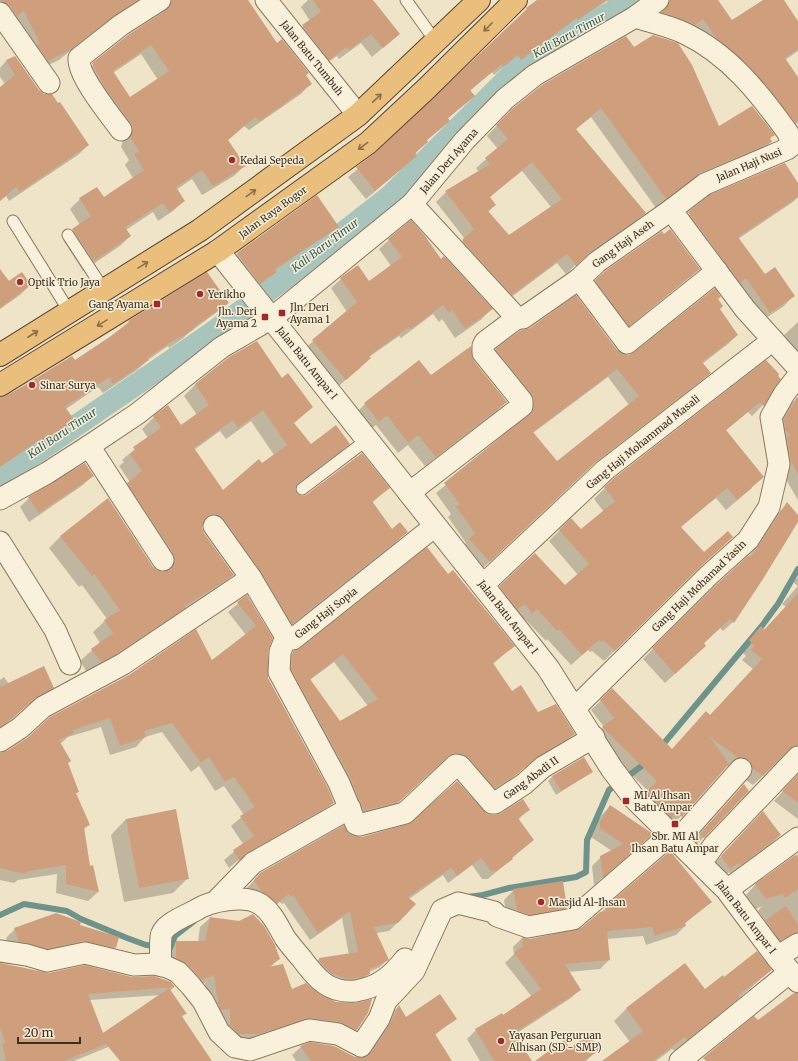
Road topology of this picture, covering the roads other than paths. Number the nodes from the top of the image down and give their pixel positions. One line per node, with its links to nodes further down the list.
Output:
1 (160, 0): 12 (street)
2 (266, 0): 11 (street, Jalan Batu Tumbuh)
3 (406, 0): 9 (lane)
4 (479, 0): 9 (highway)
5 (516, 0): 18 (highway, Jalan Raya Bogor, one-way to 18)
6 (658, 0): 8 (street, Jalan Deri Ayama)
7 (0, 13): 10 (street)
8 (635, 17): 13 (street, Jalan Haji Nusi); 14 (street, Jalan Deri Ayama)
9 (436, 42): 11 (highway, one-way to 9)
10 (48, 82)
11 (358, 115): 21 (highway, one-way to 11)
12 (121, 130)
13 (795, 143): 15 (street, Jalan Haji Nusi)
14 (412, 204): 23 (street, Jalan Deri Ayama); 24 (street)
15 (671, 210): 19 (street); 20 (street, Gang Haji Aseh)
16 (13, 221): 22 (lane)
17 (68, 235): 21 (lane)
18 (218, 251): 23 (street, Jalan Batu Ampar I); 29 (highway, Jalan Raya Bogor, one-way to 29)
19 (717, 271): 20 (street); 25 (street)
20 (579, 279): 24 (street, Gang Haji Aseh)
21 (104, 290): 22 (highway)
22 (69, 311): 26 (highway, one-way to 22)
23 (270, 316): 30 (street, Jalan Batu Ampar I); 31 (street, Jalan Deri Ayama)
24 (517, 318): 33 (street, Gang Haji Aseh)
25 (773, 340): 27 (street); 40 (street, Gang Haji Mohammad Masali)
26 (0, 355)
27 (798, 368)
28 (798, 376): 43 (street, Gang Haji Mohamad Yasin)
29 (0, 385)
30 (368, 439): 32 (lane); 33 (street, Jalan Batu Ampar I)
31 (89, 446): 34 (street, Jalan Deri Ayama); 38 (street)
32 (302, 489)
33 (409, 493): 36 (street, Jalan Batu Ampar I)
34 (0, 498)
35 (214, 526): 39 (street)
36 (435, 526): 40 (street, Jalan Batu Ampar I); 41 (street, Gang Haji Sopia)
37 (0, 542): 42 (street)
38 (163, 560)
39 (251, 578): 41 (street); 45 (street)
40 (483, 585): 43 (street, Jalan Batu Ampar I)
41 (286, 637): 48 (street, Gang Haji Sopia)
42 (70, 664)
43 (575, 708): 44 (street, Jalan Batu Ampar I)
44 (594, 738): 48 (street, Gang Abadi II); 49 (street, Jalan Batu Ampar I)
45 (0, 741)
46 (798, 757): 51 (street)
47 (741, 769): 49 (street)
48 (354, 817): 53 (street)
49 (673, 838): 51 (street, Jalan Batu Ampar I); 55 (street)
50 (798, 838): 52 (street)
51 (701, 863): 52 (street, Jalan Batu Ampar I)
52 (727, 890): 58 (street, Jalan Batu Ampar I)
53 (217, 900): 55 (street); 57 (street)
54 (798, 944): 58 (street)
55 (421, 946): 59 (street)
56 (0, 952): 57 (street)
57 (160, 961): 59 (street)
58 (788, 970): 60 (street)
59 (364, 1053)
60 (680, 1061)

